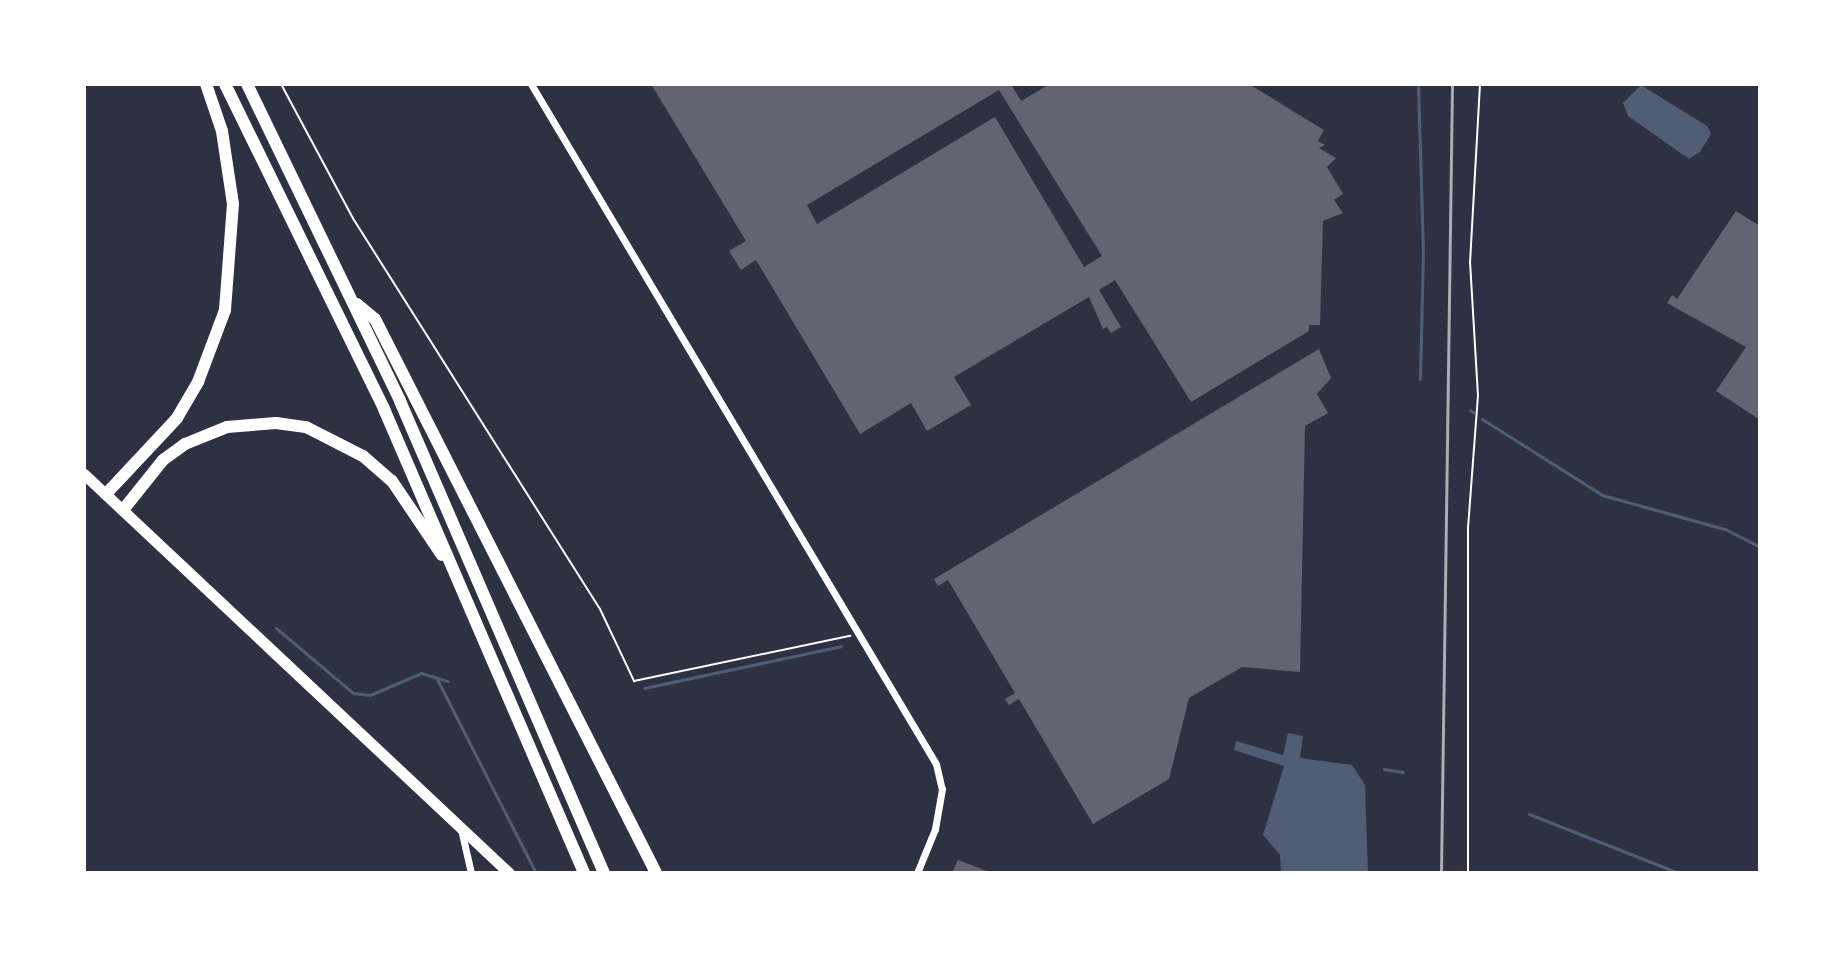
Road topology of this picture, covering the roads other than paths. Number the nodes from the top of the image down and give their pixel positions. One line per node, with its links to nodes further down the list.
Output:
1 (206, 84): 7 (highway)
2 (225, 84): 9 (highway)
3 (247, 84): 5 (highway)
4 (531, 84): 16 (street)
5 (354, 301): 14 (highway); 15 (highway)
6 (84, 474): 7 (main road)
7 (106, 494): 8 (main road)
8 (123, 510): 9 (highway); 10 (main road)
9 (453, 569): 13 (highway)
10 (461, 828): 11 (street); 12 (main road)
11 (471, 873)
12 (509, 873)
13 (584, 873)
14 (604, 873)
15 (656, 873)
16 (917, 873)

